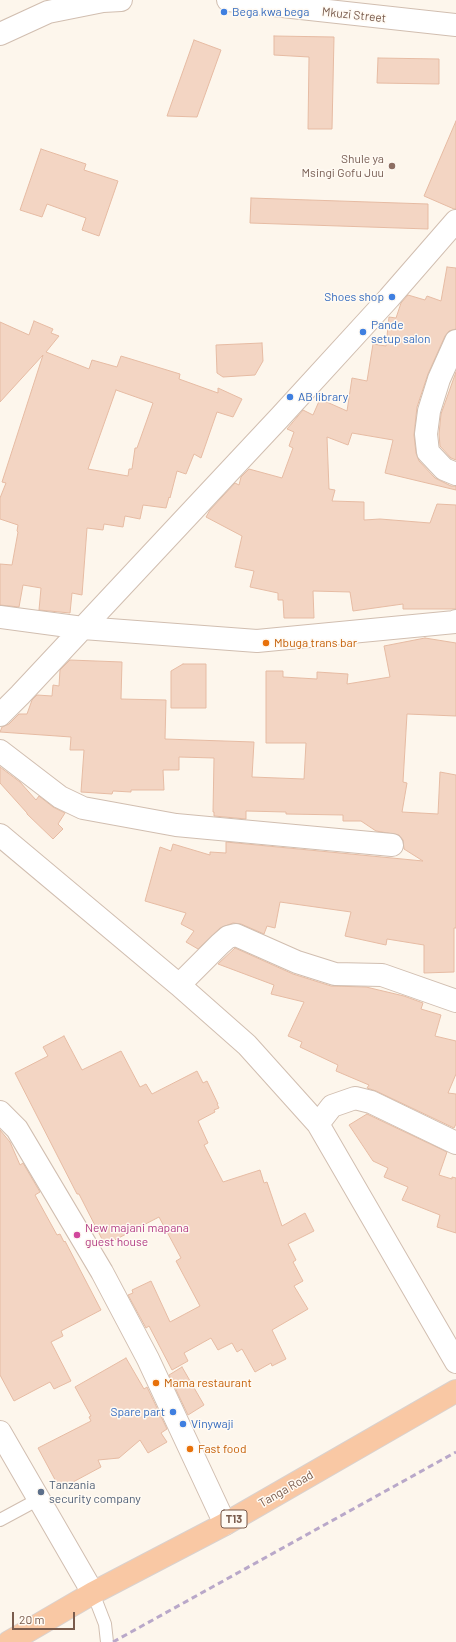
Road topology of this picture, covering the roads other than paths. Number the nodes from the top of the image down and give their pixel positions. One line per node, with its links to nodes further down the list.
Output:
1 (121, 0): 4 (street)
2 (228, 0): 3 (street, Mkuzi Street)
3 (456, 26)
4 (0, 34)
5 (456, 221): 10 (street)
6 (456, 341): 7 (street)
7 (456, 474)
8 (0, 617): 10 (street)
9 (456, 622): 10 (street)
10 (83, 628): 11 (street)
11 (0, 715)
12 (0, 751): 14 (street)
13 (0, 835): 15 (street)
14 (392, 845)
15 (180, 985): 16 (street); 18 (street)
16 (456, 1001)
17 (0, 1112): 25 (street)
18 (318, 1124): 19 (street); 20 (street)
19 (456, 1142)
20 (456, 1362)
21 (456, 1392): 25 (highway, Tanga Road / T13)
22 (0, 1432): 23 (street)
23 (38, 1499): 24 (lane); 26 (street)
24 (0, 1520)
25 (225, 1524): 26 (highway, Tanga Road / T13)
26 (93, 1594): 27 (highway, Tanga Road / T13); 28 (lane)
27 (9, 1642)
28 (107, 1642)

